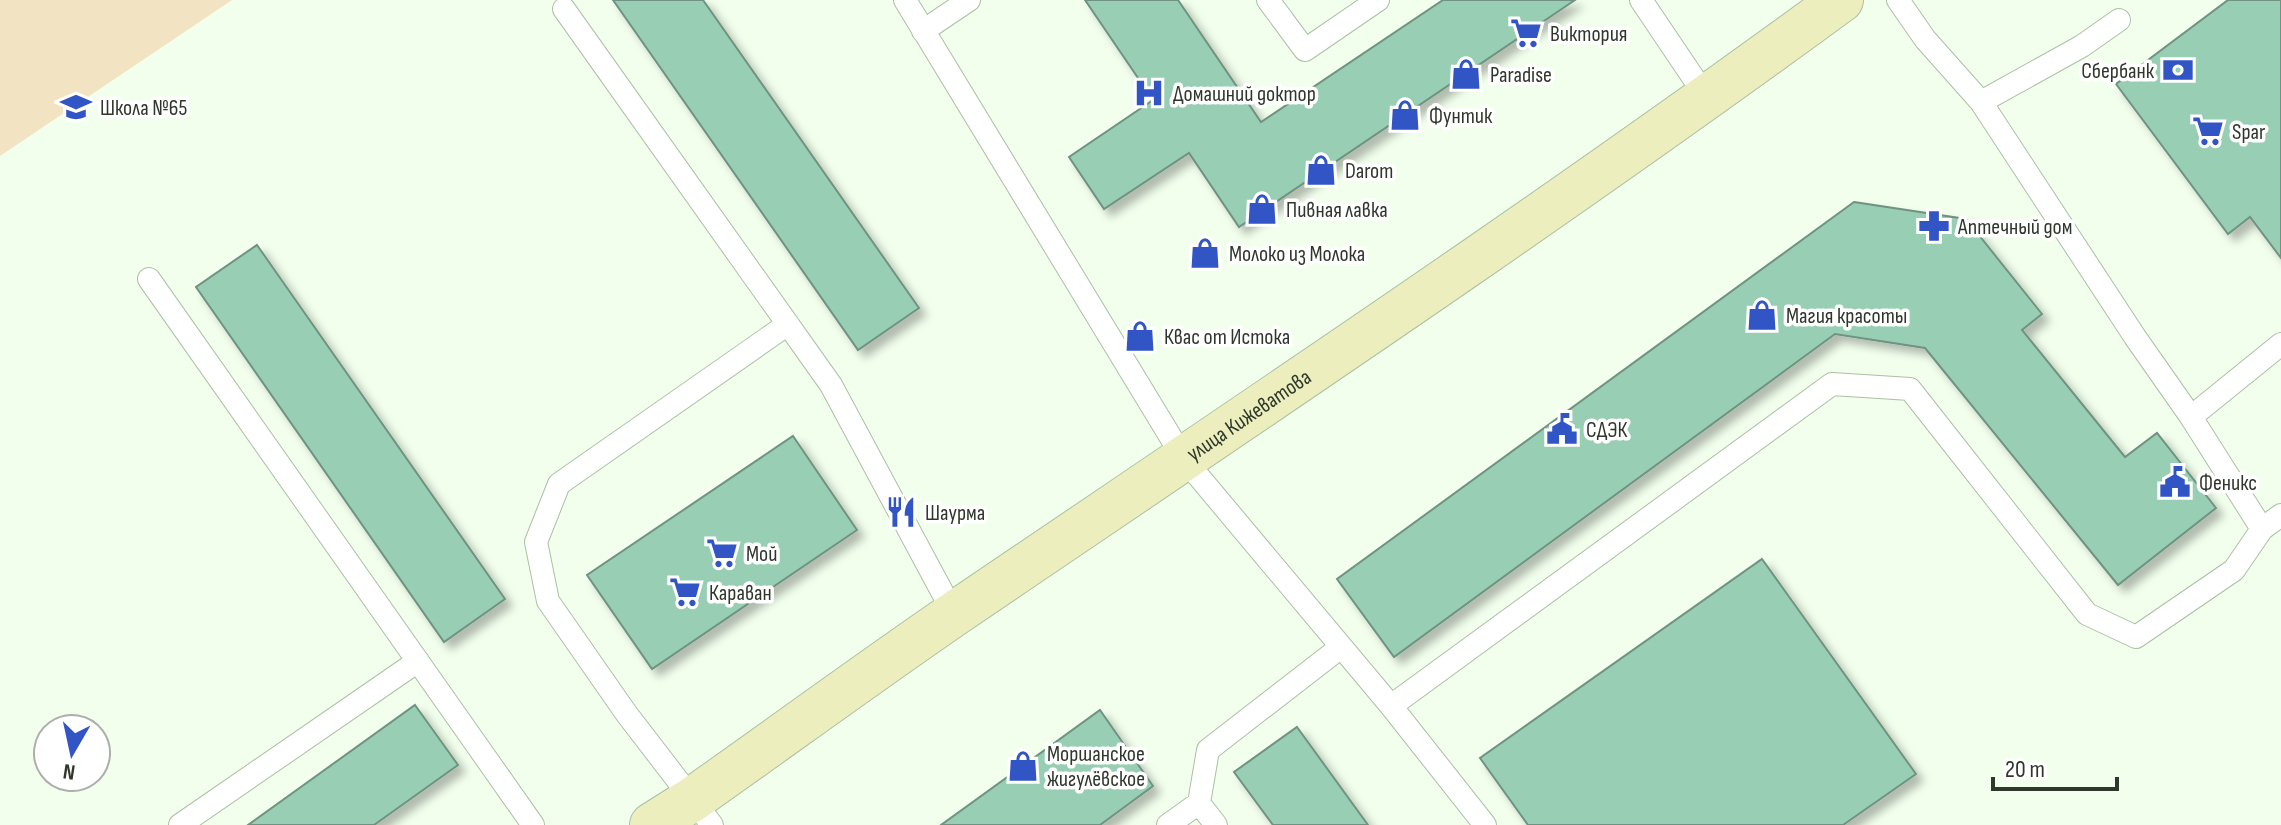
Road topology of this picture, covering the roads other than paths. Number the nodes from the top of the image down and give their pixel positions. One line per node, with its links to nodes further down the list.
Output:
1 (905, 0): 10 (lane)
2 (969, 0): 10 (lane)
3 (1268, 0): 4 (lane)
4 (1378, 0)
5 (1641, 0): 11 (lane)
6 (1841, 0): 11 (main road, улица Кижеватова)
7 (1898, 0): 12 (lane)
8 (564, 9): 14 (lane)
9 (2119, 20): 12 (lane)
10 (923, 31): 17 (lane)
11 (1707, 98): 17 (main road, улица Кижеватова)
12 (1981, 102): 16 (lane)
13 (149, 279): 22 (lane)
14 (788, 324): 20 (lane); 25 (lane)
15 (2281, 344): 16 (lane)
16 (2191, 417): 19 (lane)
17 (1184, 459): 20 (main road, улица Кижеватова); 21 (lane)
18 (2281, 515): 19 (lane)
19 (2262, 529): 23 (lane)
20 (954, 614): 25 (main road, улица Кижеватова)
21 (1341, 647): 23 (lane); 24 (lane)
22 (418, 661): 26 (lane); 27 (lane)
23 (1391, 706): 31 (lane)
24 (1199, 803): 29 (lane); 30 (lane)
25 (703, 812): 28 (main road, улица Кижеватова)
26 (180, 825)
27 (533, 825)
28 (652, 825)
29 (1168, 825)
30 (1216, 825)
31 (1485, 825)

